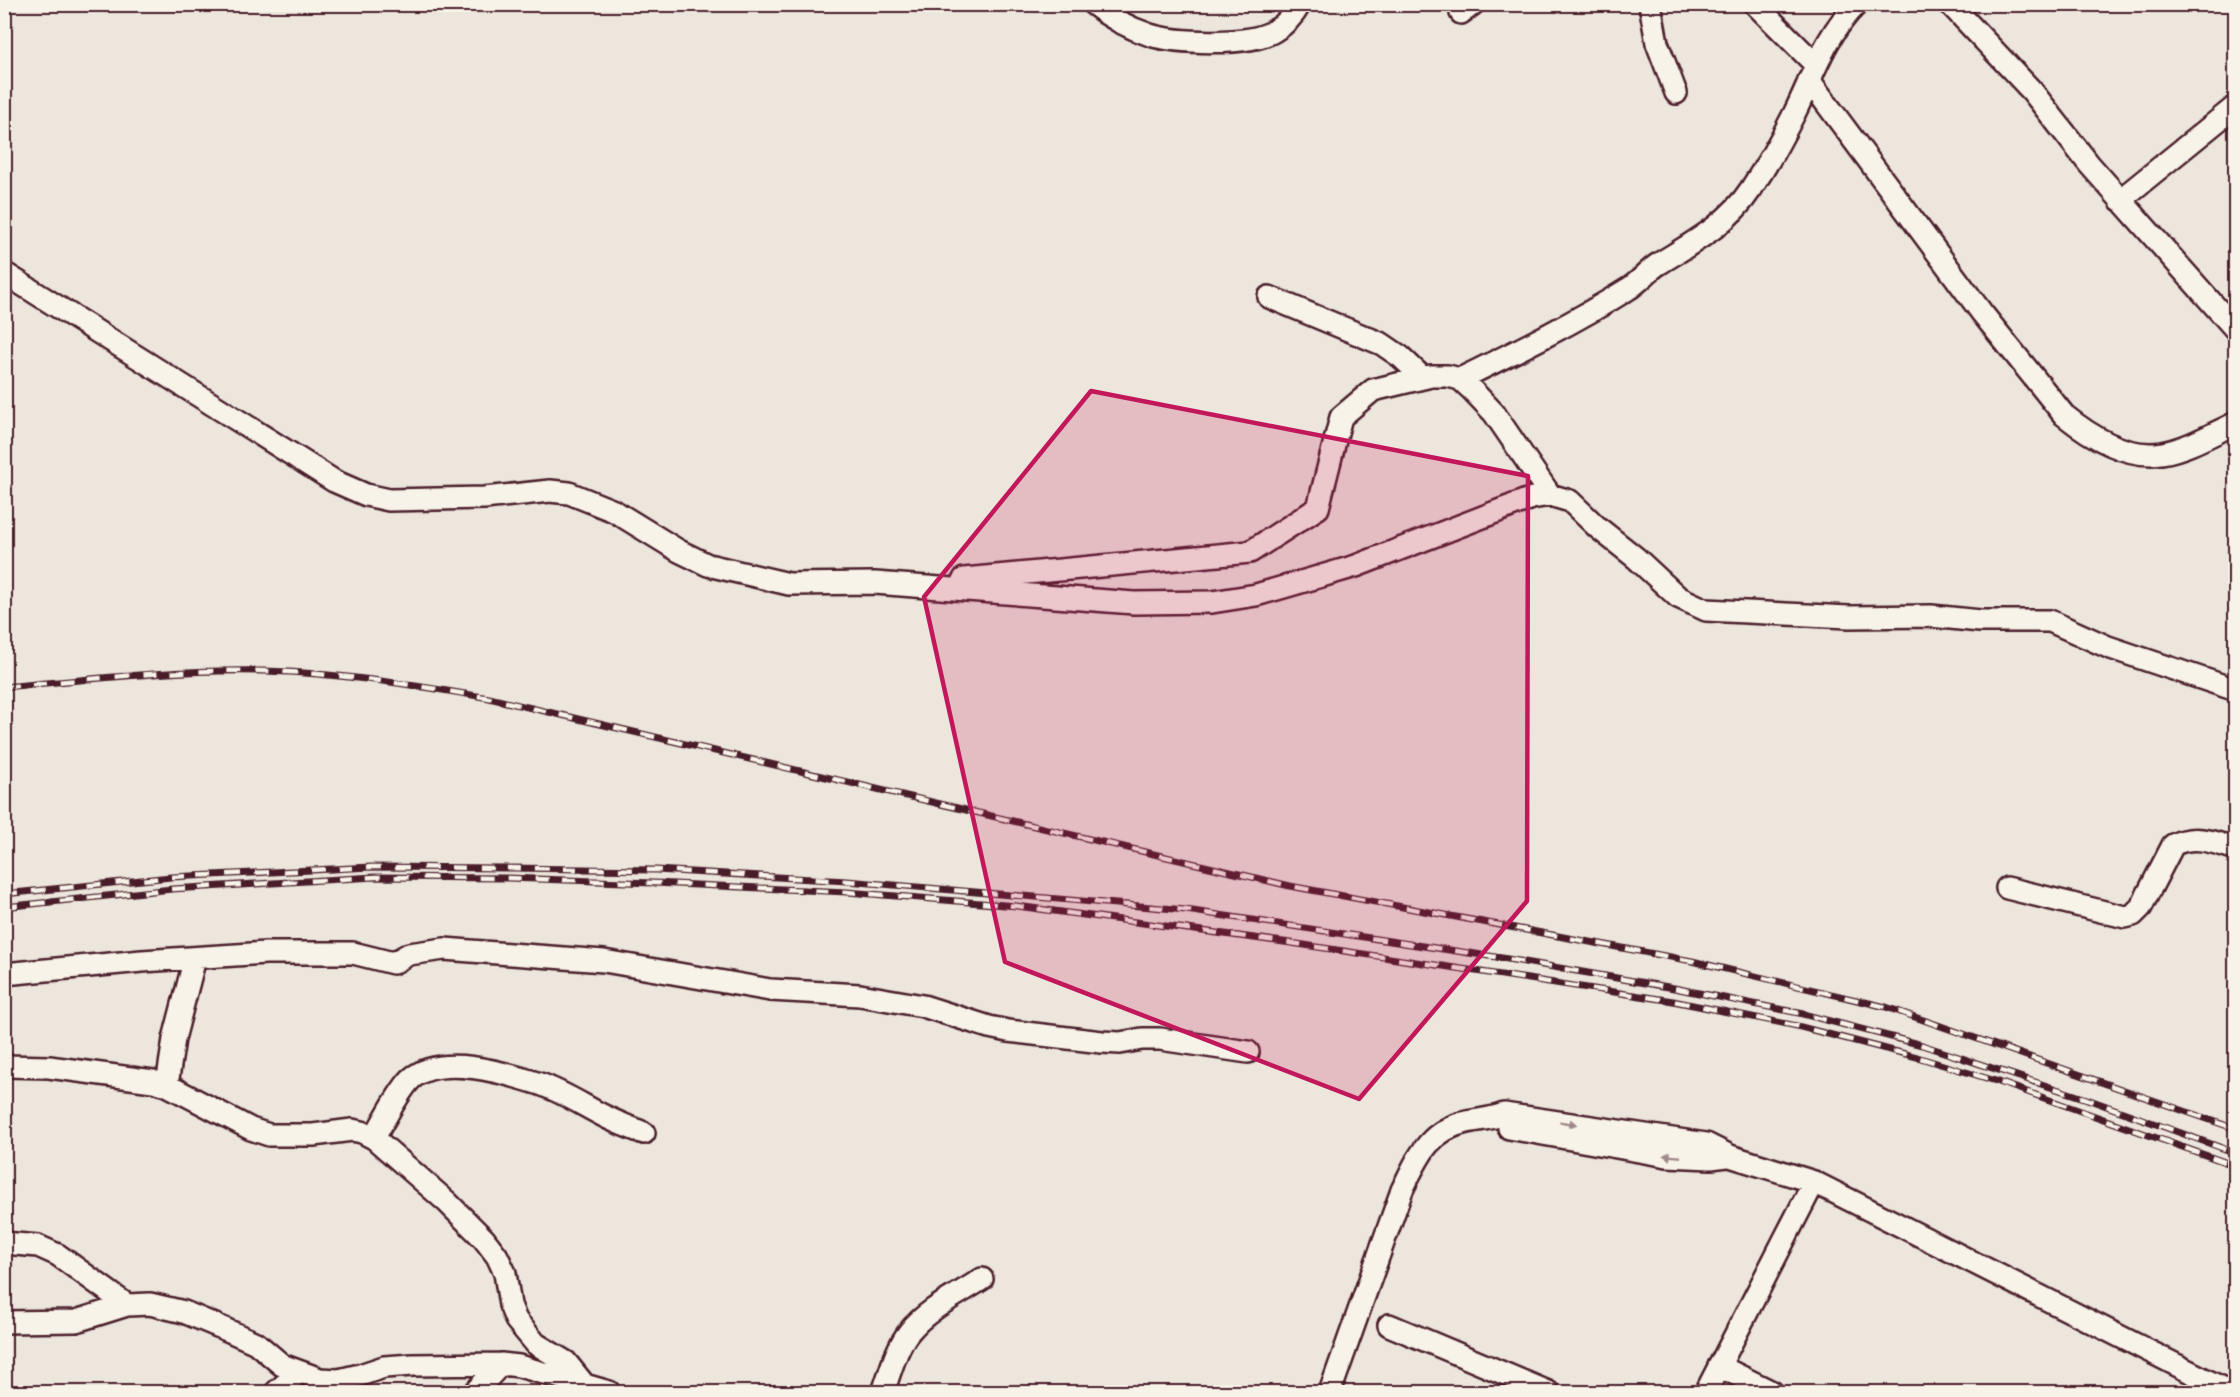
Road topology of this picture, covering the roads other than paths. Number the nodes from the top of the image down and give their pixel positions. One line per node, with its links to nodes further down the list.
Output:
1 (1093, 4): 2 (street)
2 (1300, 4)
3 (1650, 4): 8 (street)
4 (1755, 4): 7 (street)
5 (1857, 4): 7 (street)
6 (1950, 4): 10 (street)
7 (1813, 73): 15 (street); 16 (street)
8 (1676, 93)
9 (2235, 106): 10 (street)
10 (2120, 200): 13 (street)
11 (4, 273): 18 (street)
12 (1269, 297): 14 (street)
13 (2235, 330)
14 (1423, 378): 15 (street); 18 (street)
15 (1460, 380): 17 (street)
16 (2235, 423)
17 (1550, 495): 18 (street); 19 (street)
18 (908, 585)
19 (2235, 690)
20 (2235, 849): 21 (street)
21 (2007, 888)
22 (195, 958): 23 (street); 24 (street); 26 (street)
23 (4, 974)
24 (1248, 1053)
25 (4, 1066): 26 (street)
26 (166, 1085): 28 (street)
27 (644, 1134): 28 (street)
28 (374, 1138): 38 (street)
29 (1814, 1182): 36 (street); 44 (street); 47 (street)
30 (4, 1243): 32 (street)
31 (982, 1280): 43 (street)
32 (127, 1305): 33 (street); 37 (street)
33 (4, 1322)
34 (1389, 1325): 39 (street)
35 (501, 1364): 37 (street); 38 (street); 41 (street)
36 (1719, 1366): 45 (street); 46 (street)
37 (299, 1372): 40 (street)
38 (583, 1383): 42 (street)
39 (1538, 1390)
40 (276, 1392)
41 (476, 1392)
42 (609, 1392)
43 (883, 1392)
44 (1330, 1392)
45 (1706, 1392)
46 (1772, 1392)
47 (2230, 1392)

